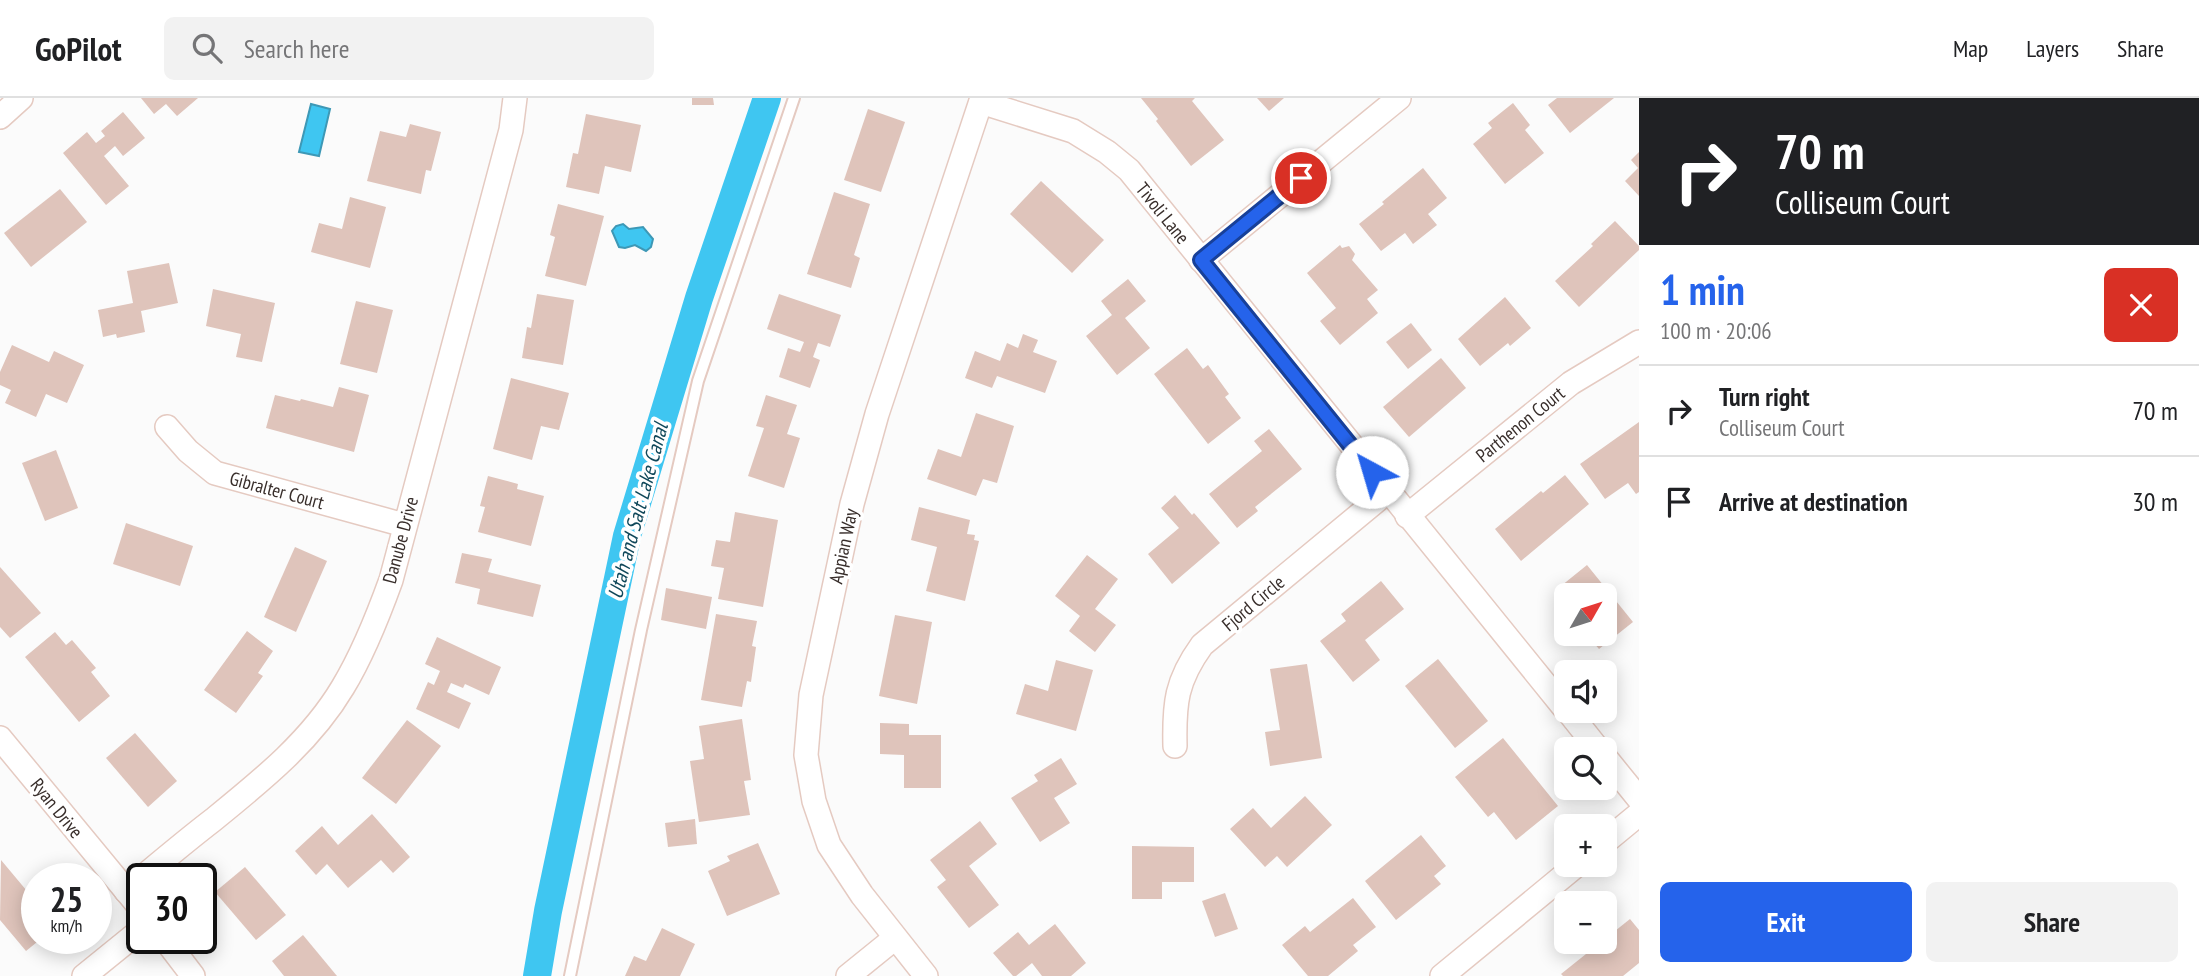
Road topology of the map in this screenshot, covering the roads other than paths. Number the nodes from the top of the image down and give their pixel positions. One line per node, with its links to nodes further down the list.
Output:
1 (21, 98): 6 (street)
2 (515, 98): 12 (street, Danube Drive)
3 (794, 98): 30 (lane)
4 (1399, 98): 7 (street)
5 (981, 100): 7 (street, Tivoli Lane); 25 (street, Appian Way)
6 (0, 117)
7 (1201, 260): 10 (street, Tivoli Lane)
8 (1639, 342): 11 (street, Parthenon Court)
9 (167, 427): 12 (street, Gibralter Court)
10 (1387, 492): 11 (street, Tivoli Lane); 17 (street, Fjord Circle)
11 (1408, 516): 13 (street, Tivoli Lane)
12 (404, 525): 22 (street, Danube Drive)
13 (1554, 695)
14 (1577, 723): 16 (street, Tivoli Lane)
15 (0, 737): 24 (street, Ryan Drive)
16 (1588, 737)
17 (1175, 746)
18 (1617, 772): 19 (street)
19 (1639, 799)
20 (1639, 814): 21 (street)
21 (1617, 832)
22 (160, 863)
23 (1562, 877): 33 (street)
24 (126, 891)
25 (895, 938): 31 (street); 32 (street, Appian Way)
26 (126, 942): 28 (street)
27 (176, 954): 29 (street)
28 (84, 976)
29 (193, 976)
30 (570, 976)
31 (848, 976)
32 (926, 976)
33 (1441, 976)

